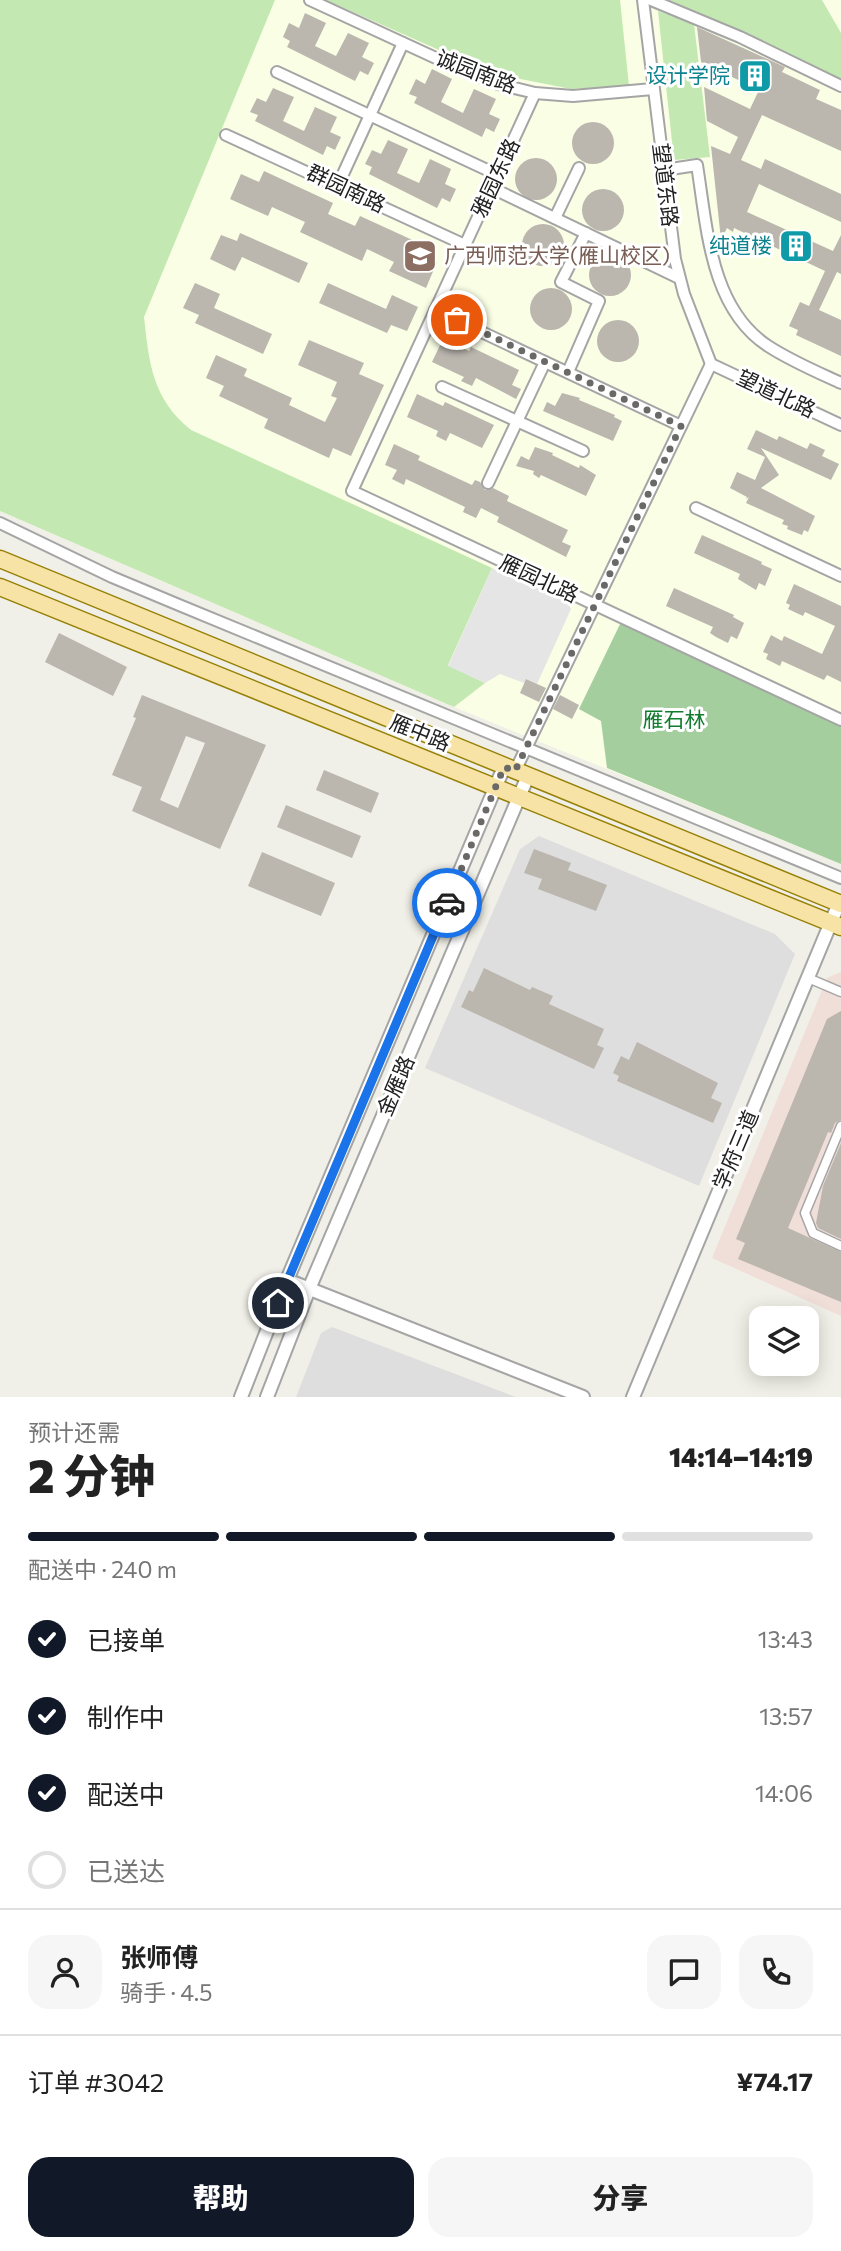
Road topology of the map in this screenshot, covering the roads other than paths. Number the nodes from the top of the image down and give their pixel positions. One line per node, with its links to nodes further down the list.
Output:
1 (310, 0): 4 (street, 诚园南路)
2 (643, 0): 7 (street, 望道东路)
3 (651, 0): 6 (street)
4 (403, 43): 8 (street, 诚园南路); 9 (street)
5 (277, 72): 9 (street)
6 (841, 86)
7 (653, 89): 8 (street, 诚园南路); 12 (street, 望道东路)
8 (535, 93): 13 (street, 雅园东路)
9 (370, 115): 13 (street); 14 (street)
10 (226, 135): 14 (street, 群园南路)
11 (579, 168): 16 (street)
12 (664, 170): 19 (street, 望道东路); 24 (street)
13 (498, 175): 15 (street, 雅园东路)
14 (338, 185): 18 (street, 群园南路)
15 (492, 187): 16 (street); 18 (street, 雅园东路)
16 (555, 218): 17 (street)
17 (586, 233): 19 (street); 23 (street)
18 (465, 245): 20 (street, 雅园东路)
19 (679, 278): 22 (street, 望道东路)
20 (435, 310): 21 (street); 31 (street, 雅园东路)
21 (545, 362): 23 (street); 26 (street)
22 (711, 364): 27 (street, 望道北路); 28 (street)
23 (568, 373): 28 (street)
24 (841, 383)
25 (442, 387): 26 (street)
26 (517, 421): 29 (street); 30 (street)
27 (841, 425)
28 (681, 426): 37 (street)
29 (583, 451)
30 (488, 483)
31 (352, 491): 37 (street, 雁园北路)
32 (696, 508): 35 (street)
33 (0, 523): 39 (street)
34 (0, 559): 40 (main road, 雁中路)
35 (841, 576)
36 (0, 587): 41 (main road, 雁中路)
37 (594, 605): 38 (street, 雁园北路); 39 (street)
38 (841, 720)
39 (526, 748): 40 (street); 43 (street)
40 (516, 771): 41 (street, 金雁路); 42 (street, 金雁路); 44 (main road, 雁中路)
41 (495, 788): 42 (main road, 雁中路); 50 (street, 金雁路)
42 (519, 798): 45 (main road, 雁中路); 51 (street, 金雁路)
43 (841, 878)
44 (840, 904): 45 (street, 学府三道)
45 (836, 925): 46 (street, 学府三道)
46 (808, 978): 47 (street); 55 (street, 学府三道)
47 (841, 992)
48 (841, 1126): 49 (street)
49 (841, 1245)
50 (287, 1280): 51 (street); 52 (street, 金雁路)
51 (309, 1289): 53 (street, 金雁路); 54 (street)
52 (241, 1397)
53 (267, 1397)
54 (583, 1397)
55 (633, 1397)

